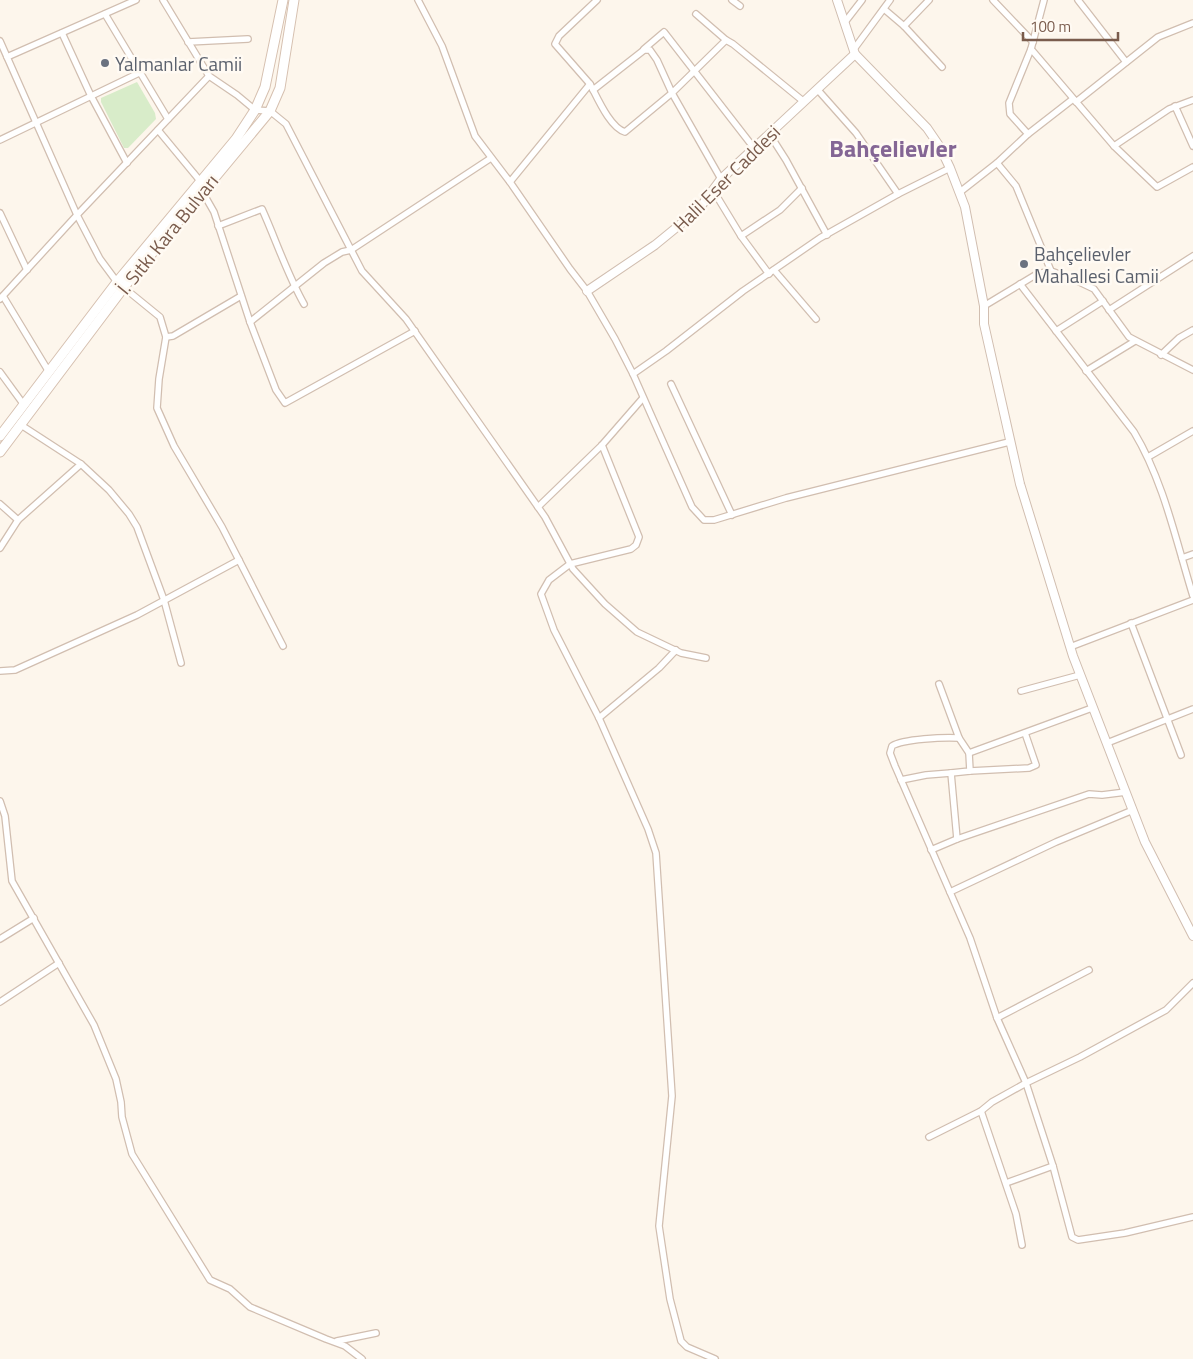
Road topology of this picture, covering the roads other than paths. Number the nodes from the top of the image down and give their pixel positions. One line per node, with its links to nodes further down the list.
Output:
1 (136, 0): 17 (street)
2 (163, 0): 26 (street)
3 (283, 0): 45 (main road, İ. Sıtkı Kara Bulvarı)
4 (294, 0): 46 (main road, İ. Sıtkı Kara Bulvarı)
5 (418, 0): 56 (street)
6 (597, 0): 36 (street)
7 (732, 0): 15 (street)
8 (837, 0): 19 (street)
9 (862, 0): 19 (street)
10 (890, 0): 16 (street)
11 (929, 0): 21 (street)
12 (992, 0): 27 (street)
13 (1044, 0): 27 (street)
14 (1078, 0): 31 (street)
15 (740, 6)
16 (884, 9): 21 (street); 29 (street)
17 (105, 14): 22 (street); 33 (street)
18 (696, 14): 24 (street)
19 (845, 22): 29 (street)
20 (1193, 23): 31 (street)
21 (904, 26): 32 (street)
22 (62, 33): 30 (street); 40 (street)
23 (248, 39): 26 (street)
24 (726, 40): 34 (street); 42 (street)
25 (0, 41): 30 (street)
26 (188, 42): 35 (street)
27 (1032, 46): 43 (street); 50 (street)
28 (644, 50): 34 (street); 38 (street); 39 (street)
29 (855, 51): 37 (street, Halil Eser Caddesi); 60 (street)
30 (7, 57): 48 (street)
31 (1126, 62): 43 (street)
32 (942, 66)
33 (139, 72): 40 (street); 47 (street)
34 (694, 72): 39 (street); 55 (street)
35 (209, 76): 45 (street); 47 (street)
36 (590, 84): 38 (street); 62 (street)
37 (817, 89): 42 (street, Halil Eser Caddesi); 67 (street)
38 (594, 90): 39 (street)
39 (672, 93): 61 (street)
40 (91, 96): 48 (street); 57 (street)
41 (1193, 100): 44 (street)
42 (804, 101): 51 (street, Halil Eser Caddesi)
43 (1075, 101): 50 (street); 53 (street)
44 (1175, 106): 53 (street); 54 (street)
45 (255, 110): 46 (street); 63 (main road, İ. Sıtkı Kara Bulvarı)
46 (270, 111): 63 (main road, İ. Sıtkı Kara Bulvarı); 73 (street)
47 (168, 119): 49 (street)
48 (36, 123): 52 (street); 69 (street)
49 (158, 130): 57 (street); 63 (street)
50 (1028, 134): 58 (street)
51 (770, 135): 55 (street, Halil Eser Caddesi); 64 (street)
52 (0, 140)
53 (1114, 146): 59 (street)
54 (1193, 146)
55 (754, 148): 61 (street, Halil Eser Caddesi)
56 (492, 158): 62 (street); 73 (street)
57 (126, 163): 69 (street)
58 (997, 163): 66 (street); 76 (street)
59 (1193, 166)
60 (950, 168): 66 (street); 67 (street)
61 (721, 179): 65 (street, Halil Eser Caddesi)
62 (510, 182): 81 (street)
63 (201, 186): 70 (street); 78 (main road, İ. Sıtkı Kara Bulvarı)
64 (802, 188): 71 (street); 72 (street)
65 (713, 190): 72 (street); 81 (street, Halil Eser Caddesi)
66 (960, 192): 86 (street)
67 (898, 194): 71 (street)
68 (0, 213): 75 (street)
69 (77, 215): 75 (street); 78 (street)
70 (218, 226): 80 (street); 82 (street)
71 (828, 235): 77 (street)
72 (741, 236): 77 (street)
73 (351, 250): 80 (street); 91 (street)
74 (1193, 256): 87 (street)
75 (27, 270): 83 (street)
76 (1051, 271): 79 (street); 84 (street)
77 (772, 272): 88 (street); 100 (street)
78 (120, 284): 93 (street); 99 (main road, İ. Sıtkı Kara Bulvarı); 104 (main road, İ. Sıtkı Kara Bulvarı)
79 (1020, 284): 86 (street); 92 (street)
80 (294, 287): 85 (street); 89 (street)
81 (587, 291): 100 (street)
82 (241, 296): 89 (street); 93 (street)
83 (2, 298): 99 (street)
84 (1103, 301): 87 (street); 92 (street)
85 (304, 304)
86 (984, 306): 107 (street)
87 (1109, 310): 94 (street)
88 (816, 319)
89 (250, 322): 91 (street)
90 (1193, 330): 95 (street)
91 (415, 331): 113 (street)
92 (1056, 331): 97 (street)
93 (166, 337): 119 (street)
94 (1135, 341): 95 (street); 97 (street)
95 (1161, 355): 96 (street)
96 (1193, 370)
97 (1086, 371): 110 (street)
98 (0, 372): 103 (street)
99 (49, 372): 103 (main road, İ. Sıtkı Kara Bulvarı)
100 (633, 374): 102 (street)
101 (671, 384): 114 (street)
102 (643, 398): 108 (street); 114 (street)
103 (24, 404): 106 (main road, İ. Sıtkı Kara Bulvarı)
104 (20, 425): 109 (main road, İ. Sıtkı Kara Bulvarı); 111 (street)
105 (1193, 431): 110 (street)
106 (0, 436)
107 (1009, 442): 114 (street); 125 (street)
108 (602, 445): 113 (street); 120 (street)
109 (0, 452)
110 (1148, 456): 118 (street)
111 (81, 464): 115 (street); 122 (street)
112 (0, 504): 115 (street)
113 (538, 507): 120 (street)
114 (732, 515)
115 (18, 520): 116 (street)
116 (0, 548)
117 (1193, 554): 118 (street)
118 (1182, 558): 121 (street)
119 (239, 560): 122 (street); 124 (street)
120 (570, 564): 126 (street); 135 (street)
121 (1193, 598): 123 (street)
122 (164, 600): 128 (street); 129 (street)
123 (1131, 623): 125 (street); 136 (street)
124 (283, 646)
125 (1070, 647): 130 (street)
126 (676, 650): 127 (street); 135 (street)
127 (706, 658)
128 (181, 663)
129 (0, 671)
130 (1080, 675): 132 (street); 133 (street)
131 (939, 684): 138 (street)
132 (1021, 691)
133 (1092, 708): 137 (street); 139 (street)
134 (1193, 709): 136 (street)
135 (598, 718): 169 (street)
136 (1168, 718): 139 (street); 141 (street)
137 (1025, 733): 140 (street); 142 (street)
138 (959, 738): 140 (street); 144 (street)
139 (1107, 743): 145 (street)
140 (969, 753): 142 (street)
141 (1181, 755)
142 (970, 771): 143 (street)
143 (952, 773): 144 (street); 148 (street)
144 (901, 780): 149 (street)
145 (1126, 792): 147 (street); 148 (street)
146 (0, 801): 151 (street)
147 (1133, 810): 150 (street); 152 (street)
148 (958, 839): 149 (street)
149 (931, 850): 150 (street)
150 (950, 892): 158 (street)
151 (34, 918): 153 (street); 154 (street)
152 (1193, 936)
153 (0, 940)
154 (59, 963): 157 (street); 167 (street)
155 (1089, 970): 158 (street)
156 (1193, 983): 159 (street)
157 (0, 1002)
158 (997, 1018): 159 (street)
159 (1026, 1083): 160 (street); 162 (street)
160 (981, 1111): 161 (street); 163 (street)
161 (929, 1137)
162 (1053, 1166): 163 (street); 164 (street)
163 (1006, 1183): 165 (street)
164 (1193, 1217)
165 (1022, 1244)
166 (376, 1333): 167 (street)
167 (335, 1342): 168 (street)
168 (362, 1359)
169 (715, 1359)

